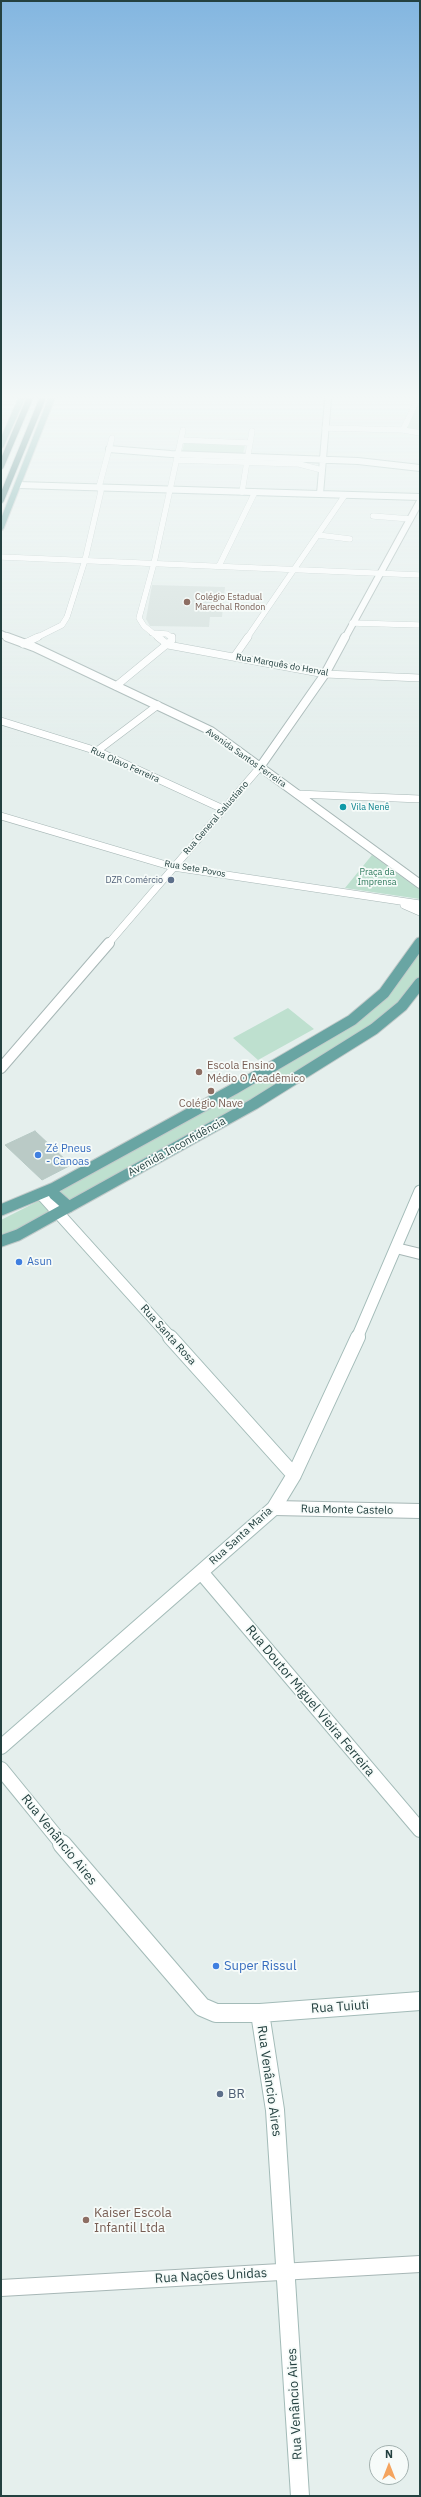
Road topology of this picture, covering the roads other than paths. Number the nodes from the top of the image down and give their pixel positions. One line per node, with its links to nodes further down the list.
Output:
1 (5, 517): 8 (main road)
2 (95, 517): 12 (street)
3 (165, 517): 13 (street)
4 (243, 517): 14 (street)
5 (330, 517): 9 (street)
6 (379, 517): 7 (street)
7 (410, 519): 16 (main road, Rua General Salustiano)
8 (1, 527)
9 (318, 535): 10 (street); 15 (street)
10 (350, 539)
11 (1, 557): 12 (street)
12 (85, 560): 13 (street); 22 (street)
13 (154, 563): 14 (street); 23 (street)
14 (219, 566): 15 (street)
15 (294, 570): 16 (street); 24 (street)
16 (381, 573): 17 (street); 18 (main road, Rua General Salustiano)
17 (420, 575)
18 (352, 623): 19 (street); 25 (main road, Rua General Salustiano)
19 (420, 626)
20 (1, 627): 22 (main road, Avenida Santos Ferreira)
21 (1, 634): 22 (main road, Avenida Santos Ferreira)
22 (28, 644): 27 (main road, Avenida Santos Ferreira)
23 (168, 645): 24 (street, Rua Marquês do Herval); 27 (street)
24 (234, 657): 25 (street, Rua Marquês do Herval)
25 (325, 674): 26 (street, Rua Marquês do Herval); 31 (main road, Rua General Salustiano)
26 (420, 678)
27 (116, 686): 28 (main road, Avenida Santos Ferreira)
28 (158, 705): 30 (street); 31 (main road, Avenida Santos Ferreira)
29 (1, 721): 30 (street, Rua Olavo Ferreira)
30 (97, 751): 34 (street, Rua Olavo Ferreira)
31 (260, 767): 32 (main road, Avenida Santos Ferreira); 34 (street, Rua General Salustiano)
32 (297, 794): 33 (street); 37 (main road, Avenida Santos Ferreira)
33 (420, 799)
34 (223, 809): 36 (street, Rua General Salustiano)
35 (1, 816): 36 (street, Rua Sete Povos)
36 (173, 867): 38 (street, Rua Sete Povos); 43 (street, Rua General Salustiano)
37 (420, 884)
38 (394, 900): 39 (street, Rua Sete Povos); 40 (street, Rua Sete Povos)
39 (420, 904)
40 (420, 912)
41 (420, 943): 44 (main road, Avenida Inconfidência)
42 (420, 983): 47 (main road, Avenida Inconfidência)
43 (1, 1068)
44 (54, 1188): 46 (main road, Avenida Inconfidência); 47 (main road)
45 (420, 1191): 51 (main road, Rua Santa Maria)
46 (42, 1195): 48 (main road, Avenida Inconfidência); 49 (main road, Rua Santa Rosa)
47 (69, 1206): 49 (main road, Avenida Inconfidência)
48 (1, 1210)
49 (58, 1213): 50 (main road, Avenida Inconfidência); 53 (main road, Rua Santa Rosa)
50 (1, 1242)
51 (396, 1248): 52 (street); 53 (main road, Rua Santa Maria)
52 (420, 1254)
53 (294, 1475): 54 (main road, Rua Santa Maria)
54 (274, 1508): 55 (main road, Rua Monte Castelo); 56 (main road, Rua Santa Maria)
55 (420, 1511)
56 (201, 1572): 57 (main road, Rua Santa Maria); 59 (main road, Rua Doutor Miguel Vieira Ferreira)
57 (1, 1747)
58 (1, 1769): 61 (main road, Rua Venâncio Aires)
59 (420, 1830)
60 (420, 2001): 61 (main road, Rua Tuiuti)
61 (260, 2013): 63 (main road, Rua Venâncio Aires)
62 (420, 2264): 63 (street, Rua Nações Unidas)
63 (287, 2272): 64 (street, Rua Nações Unidas); 65 (main road, Rua Venâncio Aires)
64 (1, 2288)
65 (300, 2496)

